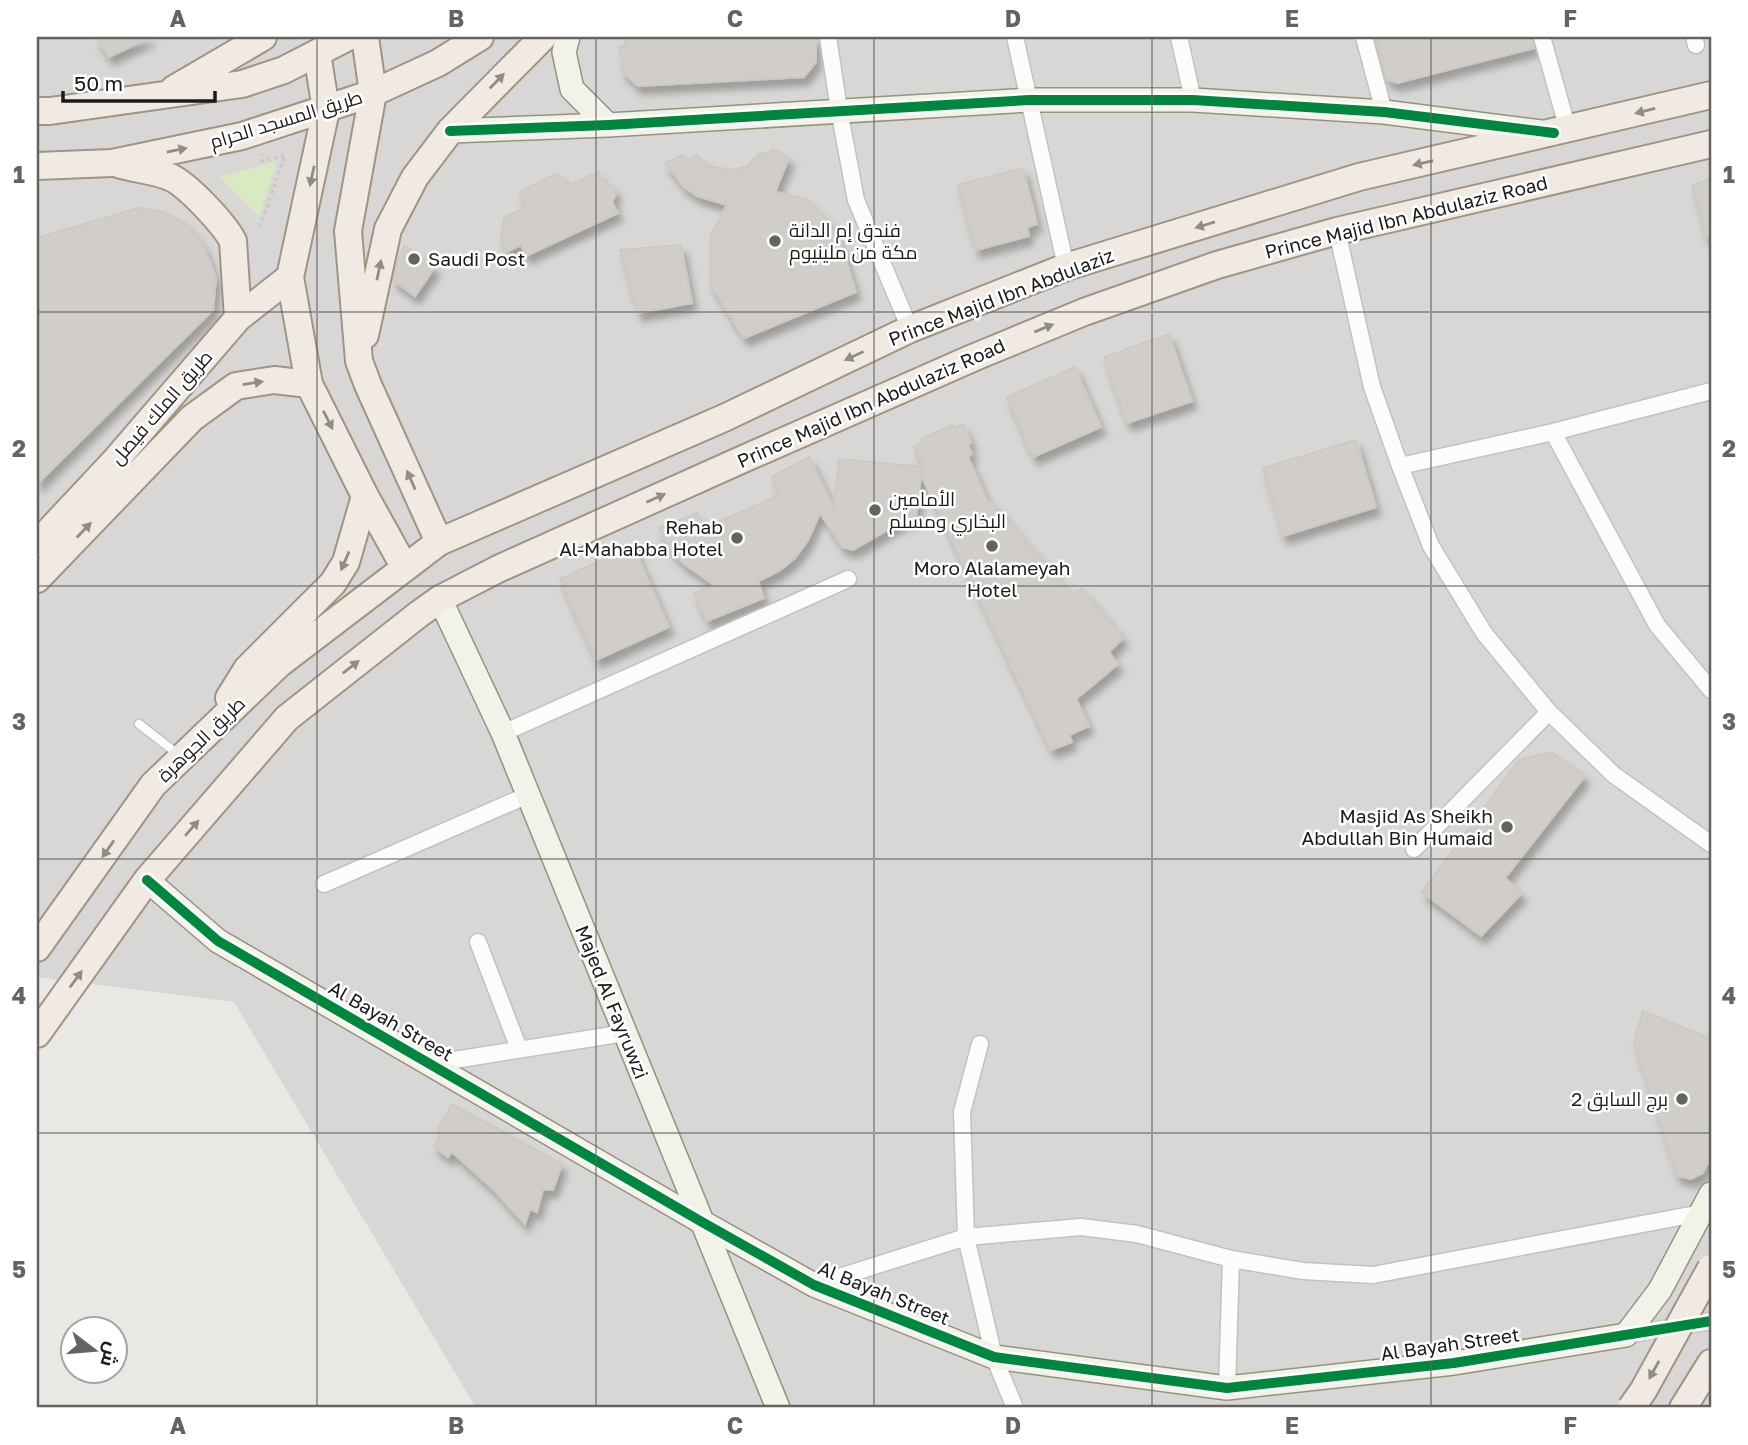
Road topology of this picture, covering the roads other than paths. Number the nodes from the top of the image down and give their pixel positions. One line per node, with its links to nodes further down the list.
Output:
1 (348, 37): 12 (main road)
2 (365, 37): 13 (main road)
3 (480, 37): 13 (main road, طريق المسجد الحرام)
4 (542, 37): 23 (main road, one-way to 4)
5 (568, 37): 22 (street)
6 (828, 37): 19 (street)
7 (1015, 37): 16 (street)
8 (1180, 37): 17 (street)
9 (1364, 37): 21 (street)
10 (1542, 37): 24 (street)
11 (255, 38): 14 (main road)
12 (317, 53): 14 (main road); 18 (main road)
13 (373, 93): 18 (main road, طريق المسجد الحرام); 33 (main road)
14 (166, 94): 20 (main road)
15 (1711, 95): 24 (main road, Prince Majid Ibn Abdulaziz, one-way to 24)
16 (1029, 100): 17 (street); 19 (street); 29 (street)
17 (1193, 100): 21 (street)
18 (326, 110): 26 (main road, طريق المسجد الحرام, one-way to 18); 30 (main road, one-way to 30)
19 (839, 110): 22 (street); 32 (street)
20 (37, 111)
21 (1384, 112): 24 (street)
22 (608, 125): 23 (street)
23 (450, 131): 33 (main road, one-way to 23)
24 (1561, 132): 29 (main road, Prince Majid Ibn Abdulaziz, one-way to 29)
25 (1711, 144): 28 (main road, Prince Majid Ibn Abdulaziz Road)
26 (112, 163): 27 (main road, طريق المسجد الحرام); 31 (main road)
27 (37, 166)
28 (1337, 231): 38 (main road, Prince Majid Ibn Abdulaziz Road, one-way to 28); 39 (street)
29 (1066, 267): 32 (main road, Prince Majid Ibn Abdulaziz)
30 (290, 277): 31 (main road, طريق الملك فيصل); 34 (main road)
31 (238, 318): 42 (main road, طريق الملك فيصل)
32 (910, 329): 36 (main road, Prince Majid Ibn Abdulaziz, one-way to 36)
33 (359, 360): 41 (main road, one-way to 33)
34 (309, 384): 40 (main road, one-way to 40); 44 (main road, طريق الملك فيصل, one-way to 34)
35 (1711, 391): 37 (street)
36 (724, 418): 38 (main road); 41 (main road, Prince Majid Ibn Abdulaziz)
37 (1553, 432): 39 (street); 47 (street)
38 (741, 460): 46 (main road, Prince Majid Ibn Abdulaziz Road, one-way to 38)
39 (1400, 466): 48 (street)
40 (365, 496): 43 (main road); 50 (main road, one-way to 50)
41 (439, 542): 43 (main road, Prince Majid Ibn Abdulaziz)
42 (37, 544)
43 (405, 568): 50 (main road, طريق الجوهرة)
44 (37, 579)
45 (848, 579): 51 (street)
46 (440, 600): 51 (street, Majed Al Fayruwzi); 56 (main road, Prince Majid Ibn Abdulaziz Road, one-way to 46)
47 (1711, 690)
48 (1549, 712): 54 (street); 55 (street)
49 (139, 724): 52 (lane)
50 (208, 732): 52 (main road, طريق الجوهرة)
51 (503, 733): 53 (street, Majed Al Fayruwzi)
52 (181, 757): 59 (main road, طريق الجوهرة, one-way to 59)
53 (528, 795): 57 (street); 60 (street, Majed Al Fayruwzi)
54 (1708, 836)
55 (1414, 849)
56 (148, 880): 61 (main road, one-way to 56); 64 (street, Al Bayah Street)
57 (324, 884)
58 (478, 942): 63 (street)
59 (37, 948)
60 (625, 1033): 63 (street); 66 (street, Majed Al Fayruwzi)
61 (37, 1034)
62 (980, 1044): 67 (street)
63 (519, 1049): 64 (street)
64 (429, 1063): 66 (street, Al Bayah Street)
65 (1706, 1203): 68 (street); 72 (street)
66 (702, 1222): 70 (street, Al Bayah Street); 76 (street, Majed Al Fayruwzi)
67 (966, 1237): 68 (street); 70 (street); 73 (street)
68 (1231, 1259): 75 (street)
69 (1711, 1268): 78 (main road, one-way to 78, bridge)
70 (814, 1285): 73 (street, Al Bayah Street)
71 (1711, 1321): 72 (street, Al Bayah Street)
72 (1626, 1335): 75 (street, Al Bayah Street)
73 (994, 1357): 75 (street, Al Bayah Street); 77 (street)
74 (1711, 1363): 79 (main road)
75 (1227, 1388)
76 (778, 1408)
77 (1015, 1408)
78 (1631, 1408)
79 (1684, 1408)

